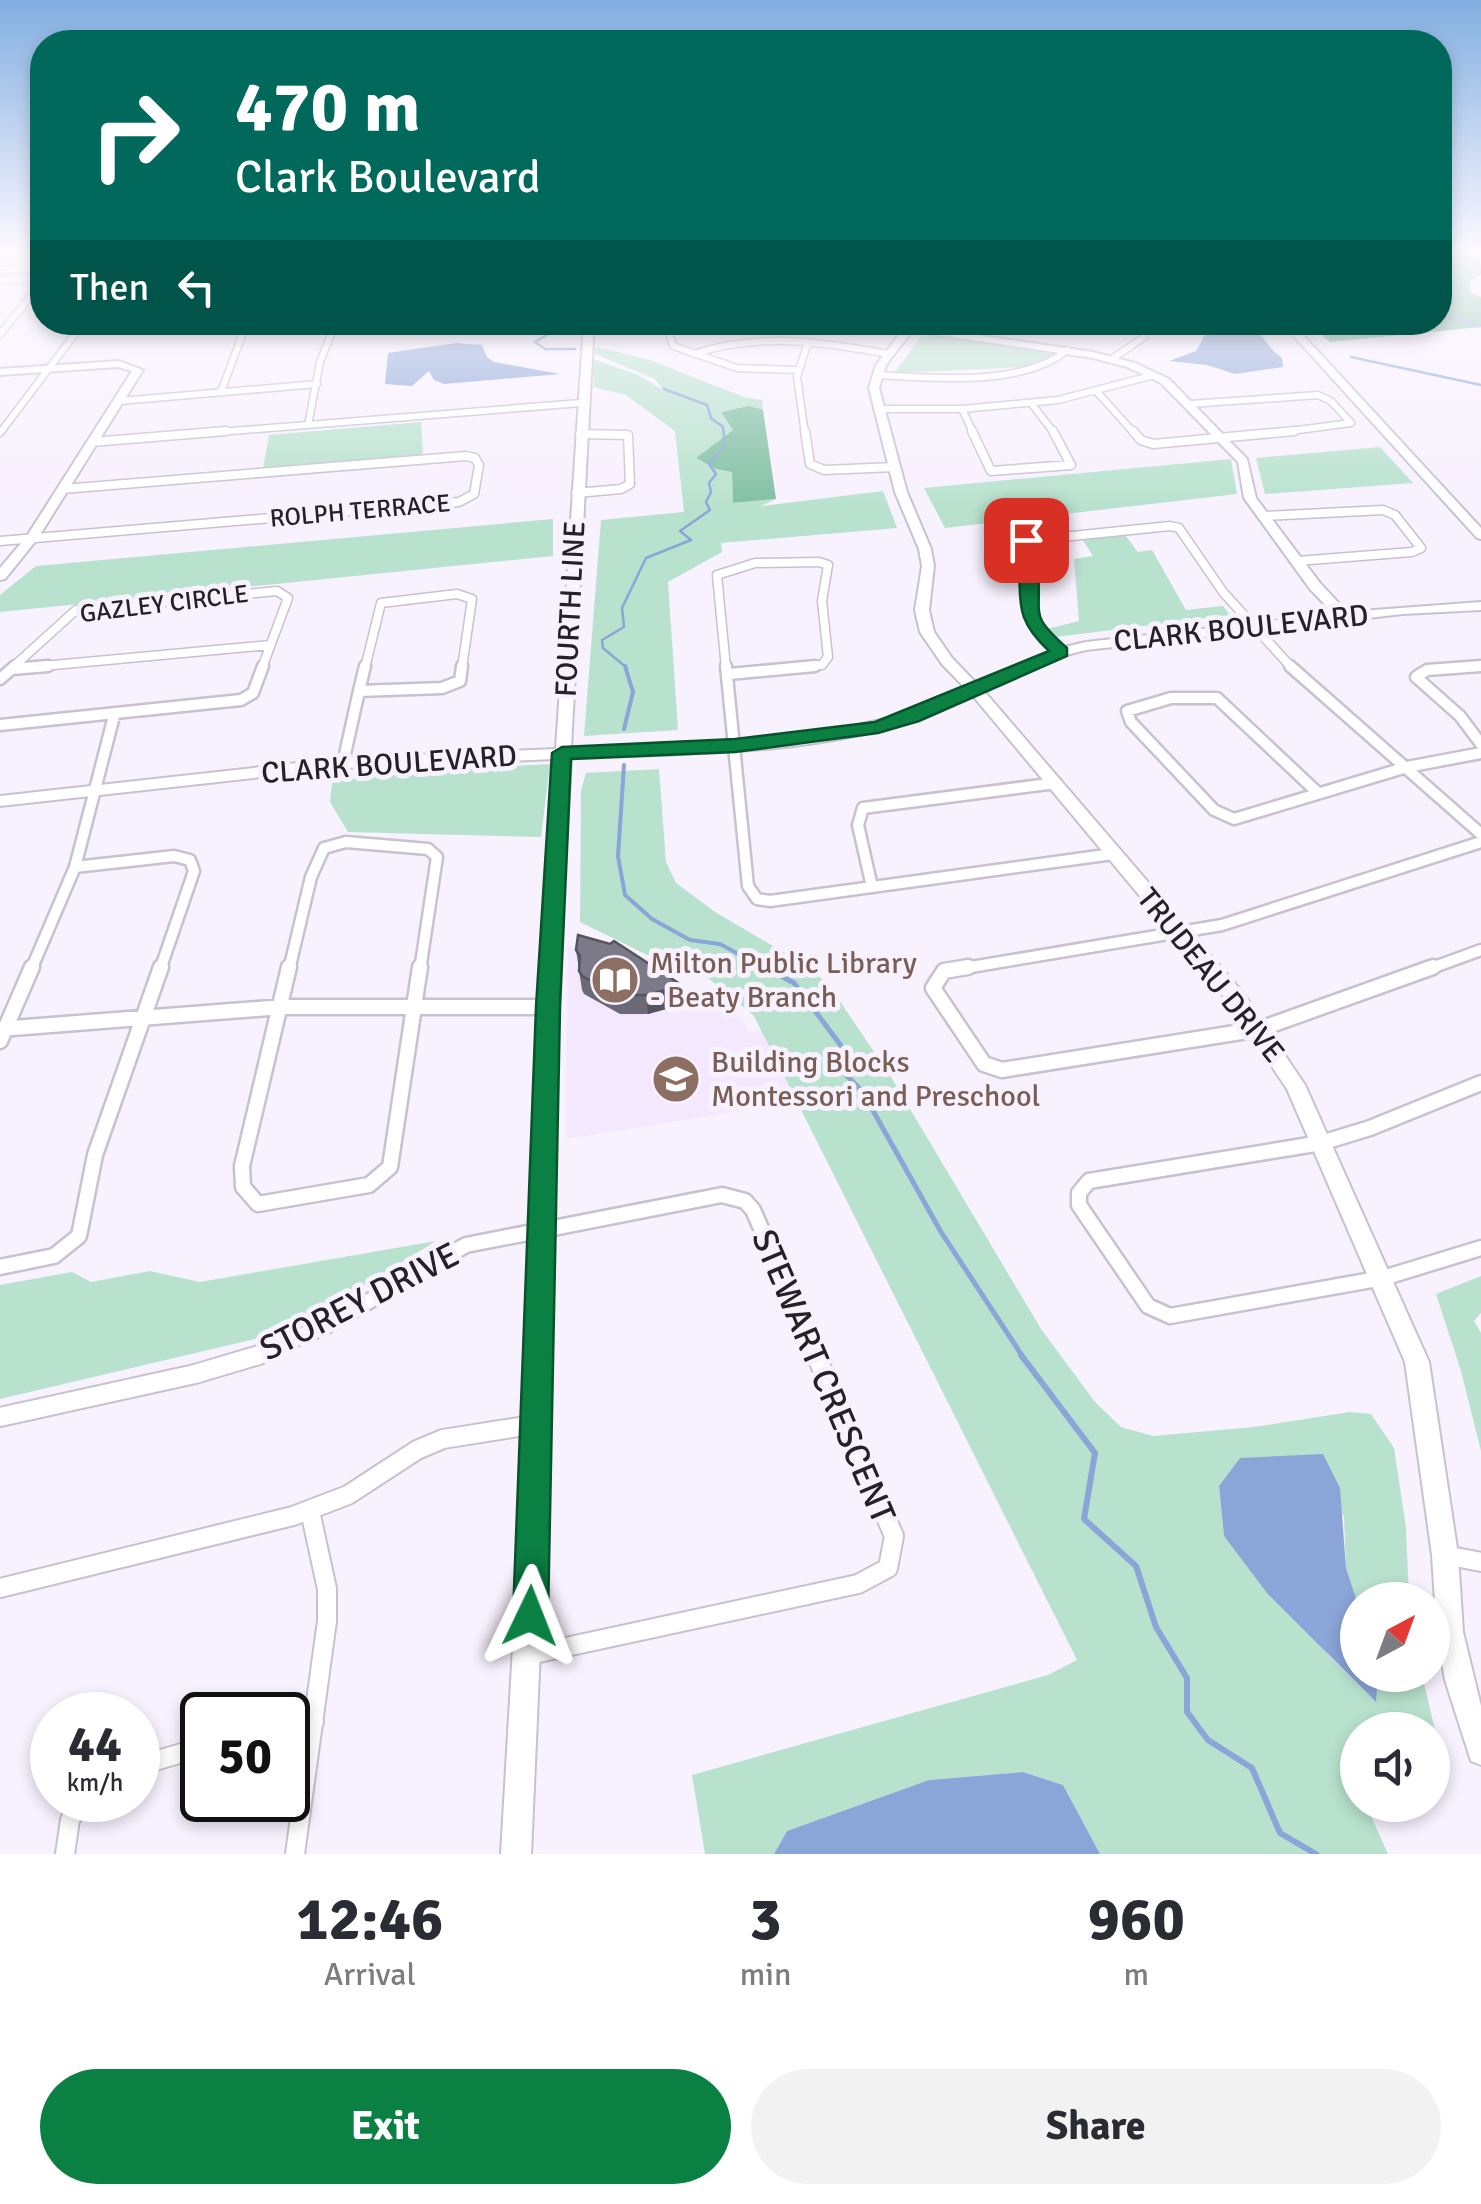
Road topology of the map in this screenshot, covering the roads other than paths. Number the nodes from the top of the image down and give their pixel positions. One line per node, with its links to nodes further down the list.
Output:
1 (74, 337): 15 (street)
2 (242, 337): 21 (street)
3 (330, 337): 20 (street)
4 (588, 337): 25 (street, FOURTH LINE)
5 (670, 337): 12 (street)
6 (903, 337): 13 (street)
7 (983, 337): 11 (street)
8 (1143, 337): 14 (street)
9 (1298, 337): 38 (street)
10 (808, 342): 12 (street); 13 (street); 16 (street)
11 (1067, 350): 14 (street); 18 (street)
12 (694, 354): 16 (street)
13 (889, 354): 18 (street)
14 (1112, 359): 19 (street)
15 (50, 368): 17 (street); 23 (street); 30 (street)
16 (797, 370): 34 (street)
17 (0, 372)
18 (877, 374): 27 (street, TRUDEAU DRIVE)
19 (1154, 375): 22 (street); 26 (street)
20 (317, 384): 21 (street); 29 (street)
21 (222, 392): 23 (street)
22 (1097, 392): 24 (street); 32 (street)
23 (120, 400): 33 (street)
24 (1031, 402): 28 (street); 28 (street)
25 (581, 404): 29 (street); 31 (street, FOURTH LINE)
26 (1190, 404): 32 (street); 32 (street)
27 (880, 409): 28 (street); 34 (street, TRUDEAU DRIVE)
28 (962, 409)
29 (308, 425): 33 (street)
30 (0, 434)
31 (580, 434): 36 (street, FOURTH LINE); 36 (street)
32 (1221, 438): 37 (street)
33 (92, 442): 35 (street)
34 (895, 466): 52 (street, TRUDEAU DRIVE)
35 (62, 489): 39 (street); 39 (street, ROLPH TERRACE)
36 (576, 493): 58 (street, FOURTH LINE)
37 (1264, 516): 41 (street); 41 (street)
38 (1481, 535)
39 (32, 538): 40 (street); 42 (street)
40 (0, 541)
41 (1297, 561): 44 (street)
42 (0, 576)
43 (1481, 606): 44 (street, CLARK BOULEVARD)
44 (1343, 616): 45 (street, CLARK BOULEVARD)
45 (1252, 626): 47 (street, CLARK BOULEVARD); 47 (street); 61 (street)
46 (270, 645): 49 (street); 49 (street, GAZLEY CIRCLE); 54 (street, GAZLEY CIRCLE)
47 (1060, 652): 52 (street, CLARK BOULEVARD)
48 (1481, 666): 56 (street)
49 (12, 669): 51 (street, GAZLEY CIRCLE)
50 (728, 674): 50 (street); 57 (street)
51 (0, 679)
52 (975, 690): 57 (street, CLARK BOULEVARD); 62 (street, TRUDEAU DRIVE)
53 (358, 691): 53 (street); 60 (street)
54 (114, 716): 55 (street, GAZLEY CIRCLE); 63 (street)
55 (0, 724)
56 (1481, 744)
57 (735, 746): 58 (street, CLARK BOULEVARD); 70 (street)
58 (562, 753): 60 (street, CLARK BOULEVARD); 75 (street, FOURTH LINE)
59 (1481, 753): 61 (street)
60 (343, 763): 63 (street, CLARK BOULEVARD)
61 (1406, 767): 64 (street); 66 (street)
62 (1056, 783): 68 (street, TRUDEAU DRIVE); 70 (street)
63 (97, 790): 65 (street, CLARK BOULEVARD); 69 (street)
64 (1318, 794): 64 (street)
65 (0, 801)
66 (1481, 834)
67 (1481, 842): 71 (street)
68 (1113, 854): 70 (street); 71 (street, TRUDEAU DRIVE)
69 (75, 867): 76 (street); 78 (street)
70 (872, 887)
71 (1180, 933): 77 (street, TRUDEAU DRIVE); 77 (street)
72 (1481, 950): 77 (street)
73 (413, 1004): 74 (street); 74 (street); 74 (street); 75 (street)
74 (282, 1006): 76 (street)
75 (548, 1007): 81 (street, FOURTH LINE)
76 (143, 1017): 78 (street); 83 (street)
77 (1260, 1029): 80 (street, TRUDEAU DRIVE)
78 (2, 1033)
79 (1481, 1083): 80 (street)
80 (1320, 1143): 84 (street, TRUDEAU DRIVE); 84 (street)
81 (542, 1228): 85 (street, STOREY DRIVE); 86 (street, FOURTH LINE); 91 (street, STEWART CRESCENT)
82 (1481, 1248): 84 (street)
83 (0, 1266)
84 (1383, 1278): 88 (street, TRUDEAU DRIVE)
85 (0, 1417)
86 (538, 1424): 87 (street); 91 (street, FOURTH LINE)
87 (310, 1510): 90 (street); 92 (street)
88 (1445, 1556): 89 (street); 94 (street, TRUDEAU DRIVE)
89 (1481, 1562)
90 (0, 1588)
91 (529, 1654): 98 (street, FOURTH LINE)
92 (314, 1722): 93 (street); 97 (street)
93 (310, 1723)
94 (1481, 1751)
95 (70, 1822): 96 (street)
96 (66, 1854)
97 (295, 1854)
98 (516, 1854)

